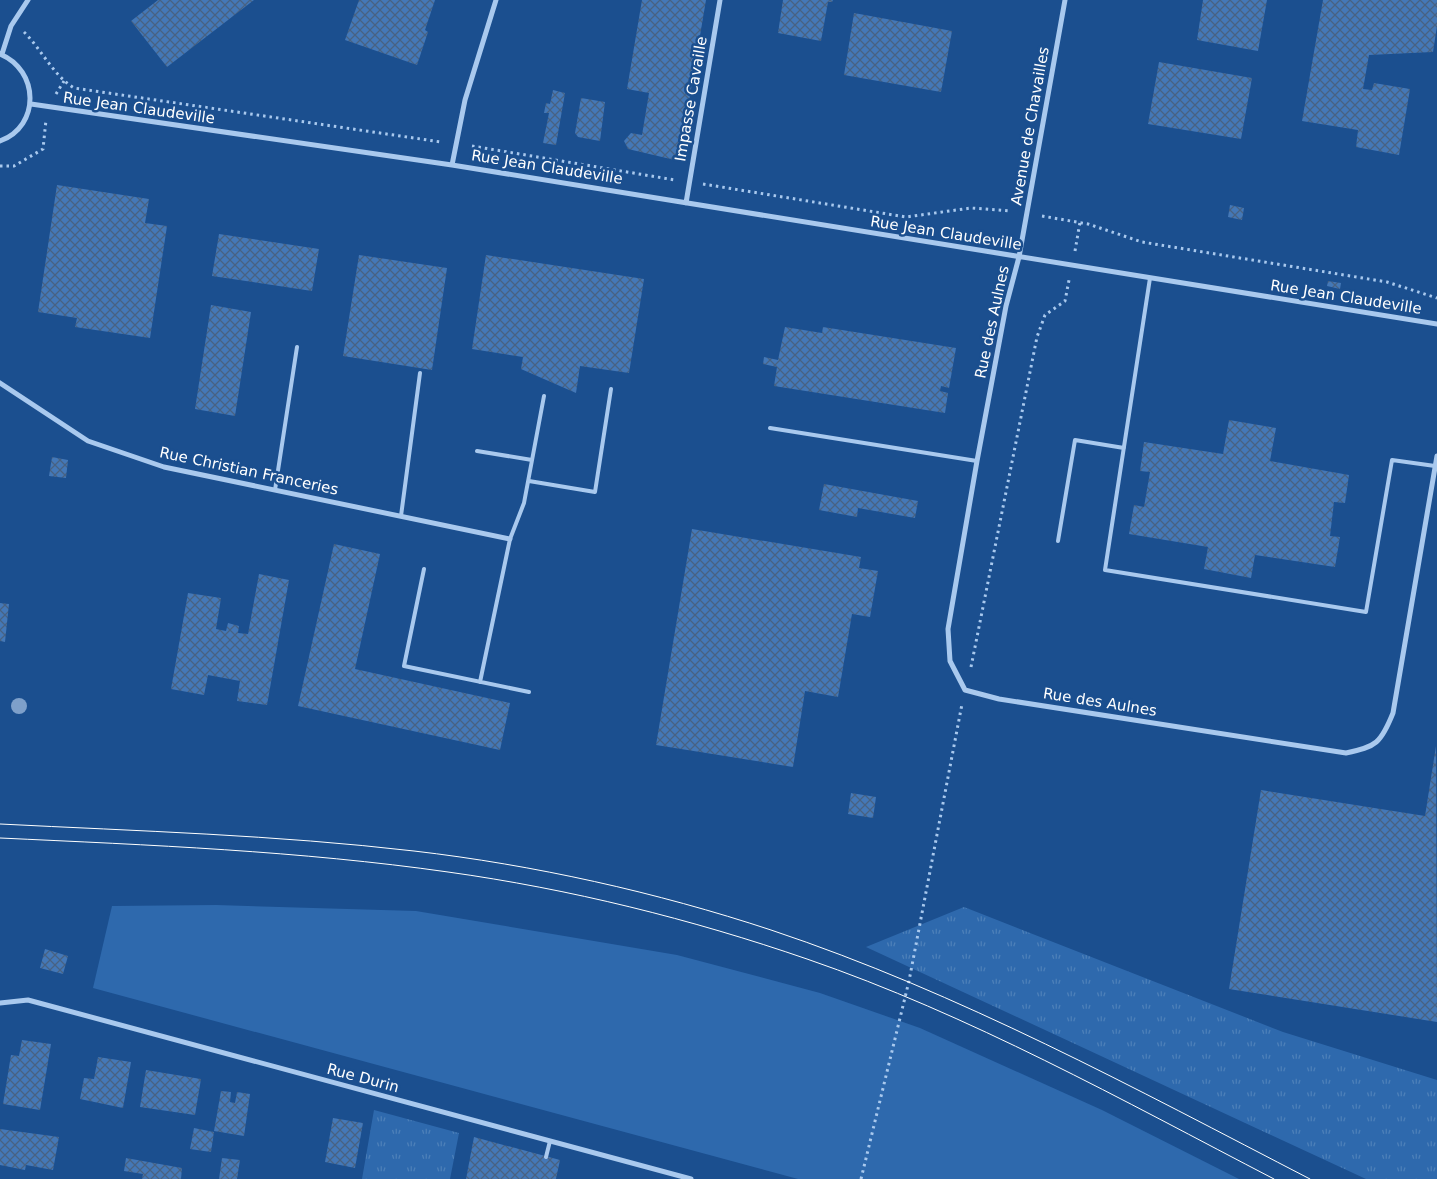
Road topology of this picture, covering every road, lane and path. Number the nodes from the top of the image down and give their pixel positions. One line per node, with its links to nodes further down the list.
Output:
1 (28, 0): 5 (street)
2 (496, 0): 11 (street, Rue Jean Claudeville)
3 (720, 0): 14 (street, Impasse Cavaille)
4 (1065, 0): 16 (street, Avenue de Chavailles)
5 (11, 26): 6 (street); 7 (path)
6 (1, 54): 8 (street)
7 (64, 81): 9 (path); 11 (path)
8 (31, 104): 9 (street, Rue Jean Claudeville); 10 (street)
9 (48, 107): 12 (street, Rue Jean Claudeville); 13 (path)
10 (0, 141)
11 (456, 144): 12 (street, Rue Jean Claudeville); 14 (path)
12 (452, 165): 15 (street, Rue Jean Claudeville)
13 (0, 166)
14 (690, 182): 15 (street, Impasse Cavaille); 16 (path)
15 (686, 203): 17 (street, Rue Jean Claudeville)
16 (1027, 213): 17 (street, Avenue de Chavailles); 19 (path)
17 (1019, 257): 18 (street, Rue Jean Claudeville); 31 (street, Rue des Aulnes)
18 (1150, 278): 20 (street, Rue Jean Claudeville); 27 (lane)
19 (1437, 298)
20 (1437, 324)
21 (297, 347): 34 (lane)
22 (420, 373): 35 (lane)
23 (0, 383): 34 (street, Rue Christian Franceries)
24 (611, 389): 33 (lane)
25 (544, 396): 30 (lane)
26 (770, 428): 31 (lane)
27 (1124, 448): 32 (lane); 37 (lane)
28 (477, 451): 30 (lane)
29 (1437, 456): 32 (street, Rue des Aulnes)
30 (532, 460): 33 (lane)
31 (976, 462): 32 (street, Rue des Aulnes)
32 (1435, 466)
33 (529, 481): 36 (lane)
34 (275, 490): 35 (street, Rue Christian Franceries)
35 (401, 516): 36 (street, Rue Christian Franceries)
36 (510, 539): 39 (lane)
37 (1058, 541)
38 (424, 569): 39 (lane)
39 (480, 682): 40 (lane)
40 (529, 692)
41 (0, 1003): 42 (street, Rue Durin)
42 (550, 1141): 43 (lane); 44 (street, Rue Durin)
43 (546, 1156)
44 (692, 1179)

